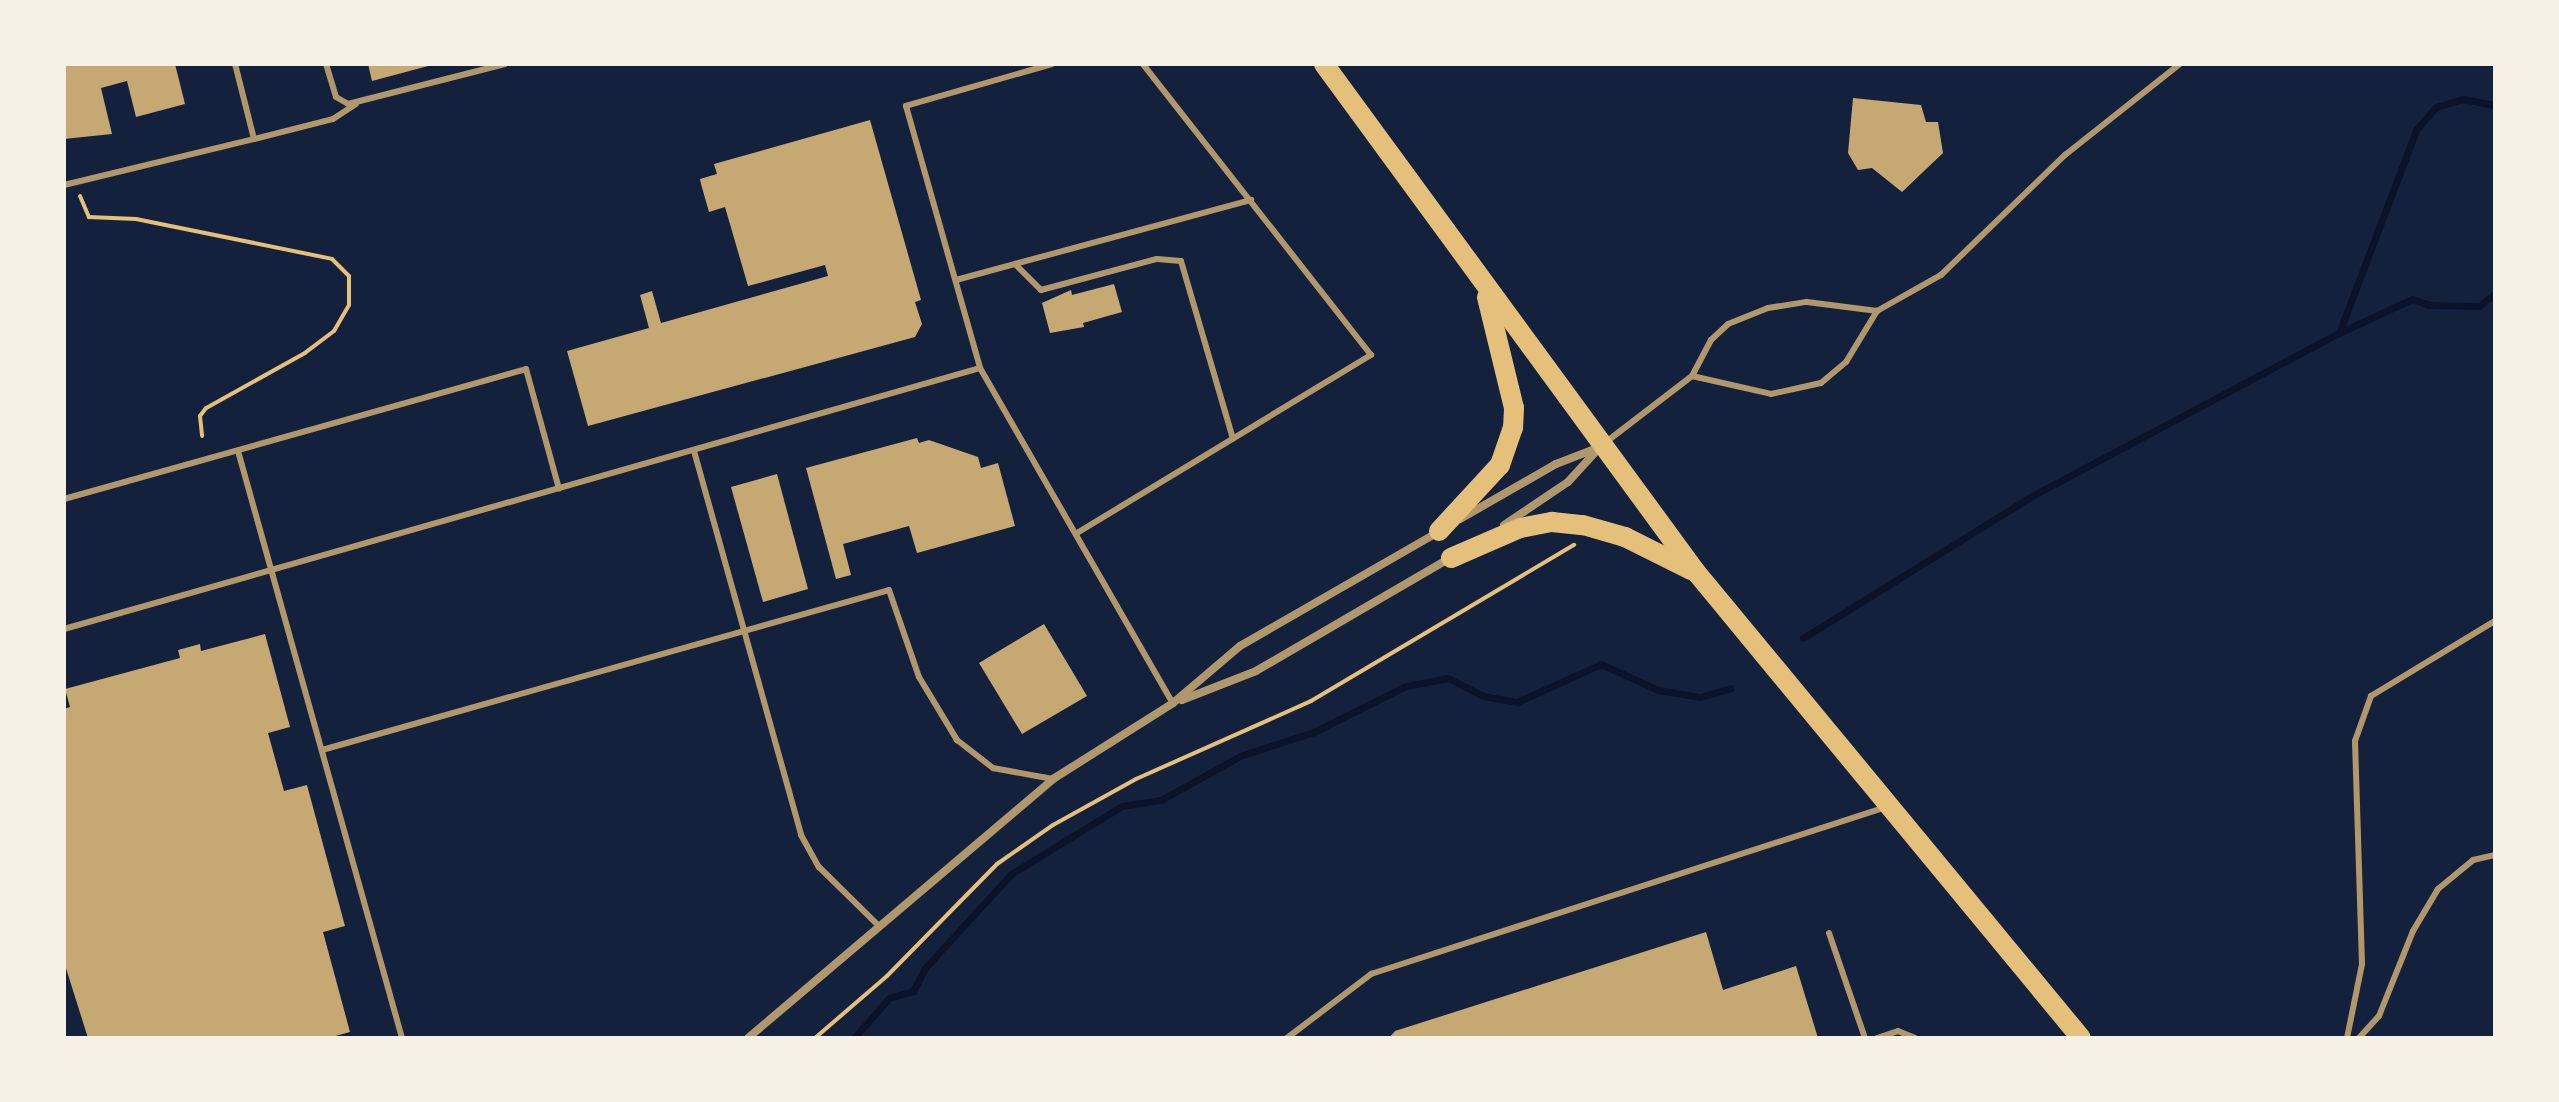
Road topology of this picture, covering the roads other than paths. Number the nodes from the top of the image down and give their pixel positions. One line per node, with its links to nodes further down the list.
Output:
1 (235, 64): 9 (lane)
2 (326, 64): 8 (lane)
3 (505, 64): 8 (lane)
4 (1052, 64): 13 (lane)
5 (1143, 64): 11 (lane)
6 (1324, 64): 14 (main road)
7 (2180, 64): 15 (lane)
8 (356, 104): 9 (lane)
9 (254, 139): 10 (lane)
10 (64, 185)
11 (1251, 200): 12 (lane); 18 (lane)
12 (1015, 264): 13 (lane); 18 (lane)
13 (956, 280): 16 (lane)
14 (1484, 285): 19 (main road); 24 (main road)
15 (1877, 311): 17 (lane); 17 (lane)
16 (980, 368): 21 (lane); 25 (lane)
17 (1692, 376): 19 (lane)
18 (1233, 439): 25 (lane)
19 (1600, 447): 24 (street); 26 (street); 28 (main road)
20 (238, 451): 22 (lane); 23 (lane); 27 (lane)
21 (694, 451): 22 (lane); 31 (lane)
22 (559, 489): 27 (lane)
23 (64, 499)
24 (1439, 531): 32 (street)
25 (1077, 533): 32 (lane)
26 (1451, 558): 28 (main road); 32 (street)
27 (272, 570): 30 (lane); 33 (lane)
28 (1696, 572): 35 (main road)
29 (2495, 621): 46 (lane)
30 (64, 629)
31 (745, 631): 33 (lane); 34 (lane); 37 (lane)
32 (1173, 703): 34 (street)
33 (322, 750): 39 (lane)
34 (1053, 779): 37 (street)
35 (1886, 807): 41 (lane); 45 (main road)
36 (2495, 855): 47 (lane)
37 (877, 924): 40 (street)
38 (1829, 933): 42 (lane)
39 (402, 1038)
40 (748, 1038)
41 (1287, 1038)
42 (1865, 1038)
43 (1877, 1038): 44 (lane)
44 (1915, 1038)
45 (2081, 1038)
46 (2347, 1038)
47 (2359, 1038)

